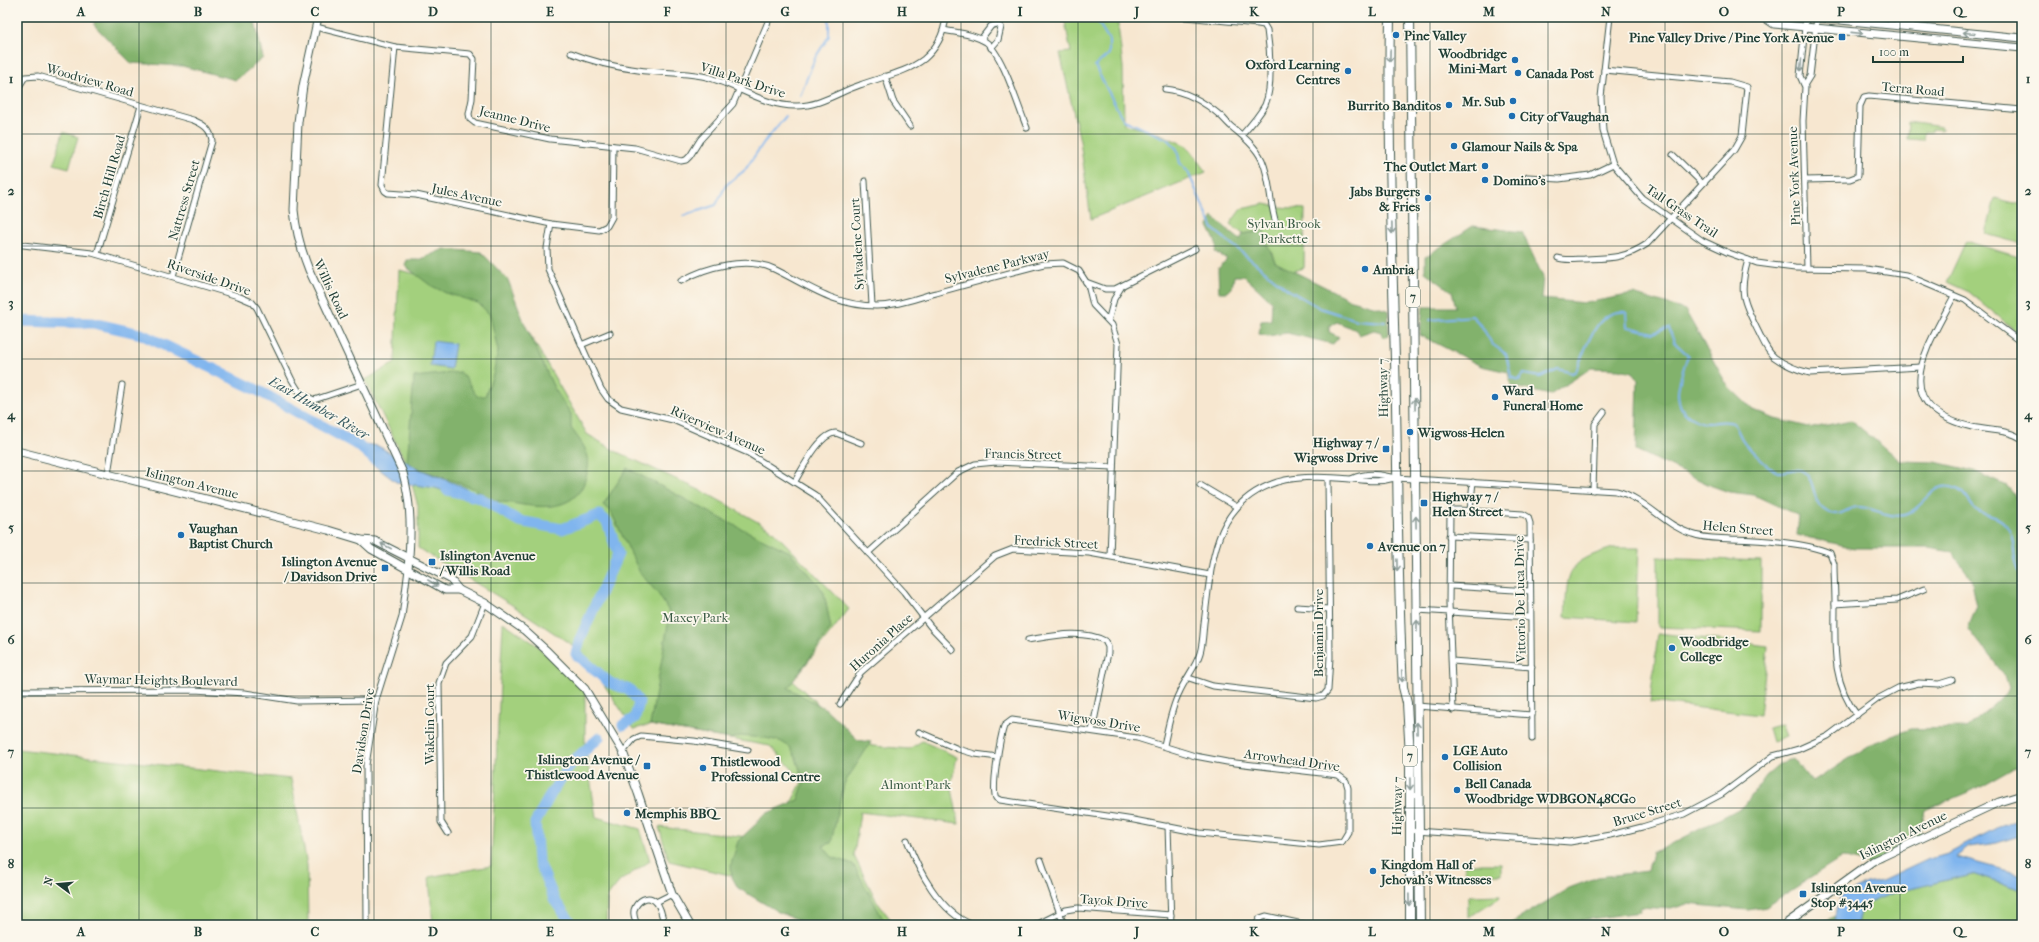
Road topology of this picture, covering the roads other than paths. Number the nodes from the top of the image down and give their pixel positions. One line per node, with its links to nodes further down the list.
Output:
1 (318, 17): 12 (main road, Willis Road)
2 (770, 17): 27 (street)
3 (946, 17): 15 (street, Villa Park Drive)
4 (1184, 17): 32 (street)
5 (1390, 17): 68 (main road, Highway 7 / 7, one-way to 68)
6 (1410, 17): 70 (main road, Highway 7 / 7, one-way to 6)
7 (1610, 17): 22 (street, Tall Grass Trail)
8 (1756, 17): 9 (main road)
9 (1766, 17): 13 (main road)
10 (1806, 17): 13 (street, Pine York Avenue)
11 (1814, 17): 14 (street, Pine York Avenue); 16 (main road, one-way to 11)
12 (316, 27): 18 (street, Jeanne Drive); 60 (main road, Willis Road)
13 (1804, 27): 14 (main road); 24 (street, Pine York Avenue, one-way to 24)
14 (1816, 29): 20 (main road, one-way to 20); 24 (street, Pine York Avenue)
15 (944, 30): 17 (street); 23 (street, Villa Park Drive)
16 (2022, 38)
17 (981, 39): 19 (street); 19 (street)
18 (395, 47): 33 (street, Jeanne Drive); 42 (street, Jules Avenue)
19 (991, 48): 31 (street)
20 (2022, 48)
21 (571, 53): 27 (street, Villa Park Drive)
22 (1604, 70): 35 (street, Tall Grass Trail); 39 (street)
23 (885, 76): 27 (street, Villa Park Drive); 30 (street)
24 (1804, 84): 37 (street, Pine York Avenue)
25 (1165, 89): 32 (street)
26 (17, 90): 28 (street, Woodview Road)
27 (740, 90): 33 (street, Jeanne Drive)
28 (141, 106): 45 (street, Birch Hill Road); 49 (street, Nattress Street)
29 (2022, 110): 37 (street, Terra Road)
30 (910, 126)
31 (1027, 128)
32 (1242, 135): 41 (street)
33 (613, 146): 42 (street, Jules Avenue)
34 (1673, 155): 39 (street)
35 (1612, 164): 36 (street); 40 (street, Tall Grass Trail)
36 (1528, 177)
37 (1805, 180): 48 (street, Pine York Avenue)
38 (865, 181): 54 (street, Sylvadene Court)
39 (1702, 183): 40 (street)
40 (1669, 218): 46 (street); 47 (street, Tall Grass Trail)
41 (1276, 222)
42 (551, 224): 58 (street, Riverview Avenue)
43 (17, 242): 45 (street, Riverside Drive)
44 (1195, 249): 52 (street)
45 (97, 254): 49 (street, Riverside Drive)
46 (1558, 258)
47 (1748, 260): 48 (street, Tall Grass Trail); 59 (street)
48 (1807, 268): 53 (street, Tall Grass Trail)
49 (173, 276): 60 (street, Riverside Drive)
50 (680, 281): 54 (street, Sylvadene Parkway)
51 (1086, 282): 52 (street); 54 (street, Sylvadene Parkway); 55 (street, Sylvadene Parkway)
52 (1123, 286): 55 (street)
53 (1954, 296): 57 (street, Tall Grass Trail); 59 (street)
54 (872, 305)
55 (1107, 319): 66 (street, Sylvadene Parkway)
56 (610, 333): 58 (street)
57 (2022, 343)
58 (581, 345): 71 (street, Riverview Avenue)
59 (1921, 367): 63 (street)
60 (362, 384): 82 (main road, Willis Road)
61 (122, 385): 67 (street)
62 (1604, 412): 74 (street)
63 (2022, 439)
64 (861, 443): 71 (street)
65 (17, 451): 67 (main road, Islington Avenue)
66 (1113, 467): 80 (street, Francis Street); 81 (street, Sylvadene Parkway)
67 (108, 474): 78 (main road, Islington Avenue)
68 (1396, 478): 69 (street); 70 (street, Helen Street); 119 (main road, Highway 7 / 7, one-way to 119)
69 (1328, 479): 75 (street); 92 (street, Benjamin Drive)
70 (1416, 479): 72 (street, Helen Street); 93 (main road, Highway 7 / 7, one-way to 70)
71 (795, 481): 80 (street, Riverview Avenue)
72 (1472, 482): 74 (street, Helen Street); 76 (street)
73 (1200, 485): 75 (street)
74 (1593, 490): 90 (street, Helen Street)
75 (1237, 507): 84 (street)
76 (1470, 510): 77 (street, Vittorio De Luca Drive); 79 (street, Vittorio De Luca Drive)
77 (1449, 536): 79 (street); 85 (street, Vittorio De Luca Drive)
78 (361, 540): 82 (main road, Islington Avenue, one-way to 78); 83 (main road, Islington Avenue)
79 (1530, 540): 88 (street, Vittorio De Luca Drive)
80 (868, 552): 95 (street, Riverview Avenue)
81 (1110, 556): 84 (street, Fredrick Street); 95 (street, Fredrick Street)
82 (409, 558): 83 (main road, Willis Road); 87 (main road, Islington Avenue)
83 (408, 569): 87 (main road, Islington Avenue, one-way to 87); 104 (street, Davidson Drive)
84 (1210, 575): 101 (street)
85 (1450, 586): 88 (street); 94 (street, Vittorio De Luca Drive)
86 (1924, 589): 90 (street)
87 (459, 590): 89 (main road, Islington Avenue)
88 (1530, 591): 96 (street, Vittorio De Luca Drive)
89 (484, 603): 115 (main road, Islington Avenue); 121 (street, Wakelin Court)
90 (1835, 604): 109 (street, Helen Street)
91 (1297, 607): 92 (street)
92 (1329, 609): 101 (street, Benjamin Drive)
93 (1417, 610): 94 (street); 106 (main road, Highway 7 / 7, one-way to 93)
94 (1450, 612): 96 (street); 99 (street, Vittorio De Luca Drive)
95 (924, 618): 98 (street, Riverview Avenue); 105 (street, Huronia Place)
96 (1530, 618): 100 (street, Vittorio De Luca Drive)
97 (1028, 640): 110 (street)
98 (953, 650)
99 (1452, 661): 100 (street); 107 (street, Vittorio De Luca Drive)
100 (1532, 667): 108 (street, Vittorio De Luca Drive)
101 (1189, 678): 113 (street)
102 (1952, 680): 109 (street, Bruce Street)
103 (17, 691): 104 (street, Waymar Heights Boulevard)
104 (376, 700): 128 (street, Davidson Drive)
105 (840, 704)
106 (1416, 706): 107 (street); 120 (main road, Highway 7 / 7, one-way to 106)
107 (1453, 710): 108 (street)
108 (1532, 715): 112 (street, Vittorio De Luca Drive)
109 (1857, 715): 120 (street, Bruce Street)
110 (1092, 731): 113 (street, Wigwoss Drive); 116 (street, Wigwoss Drive)
111 (919, 732): 116 (street)
112 (1532, 739)
113 (1164, 745): 118 (street, Arrowhead Drive)
114 (748, 750): 115 (street)
115 (623, 752): 124 (main road, Islington Avenue)
116 (998, 757): 118 (street, Wigwoss Drive)
117 (2022, 795): 140 (main road, Islington Avenue)
118 (1168, 826): 127 (street)
119 (1409, 831): 120 (street, Bruce Street); 138 (main road, Highway 7 / 7, one-way to 138)
120 (1418, 831): 139 (main road, Highway 7 / 7)
121 (448, 833)
122 (907, 840): 132 (street)
123 (1041, 860): 126 (street)
124 (672, 894): 125 (street); 131 (main road, Islington Avenue)
125 (656, 902): 129 (street); 130 (street)
126 (1061, 913): 127 (street, Tayok Drive); 133 (street, Tayok Drive); 134 (street)
127 (1171, 915): 135 (street)
128 (367, 925)
129 (637, 925)
130 (664, 925)
131 (690, 925)
132 (973, 925)
133 (1036, 925)
134 (1064, 925)
135 (1171, 925)
136 (1256, 925): 137 (street)
137 (1307, 925)
138 (1410, 925)
139 (1420, 925)
140 (1784, 925)

